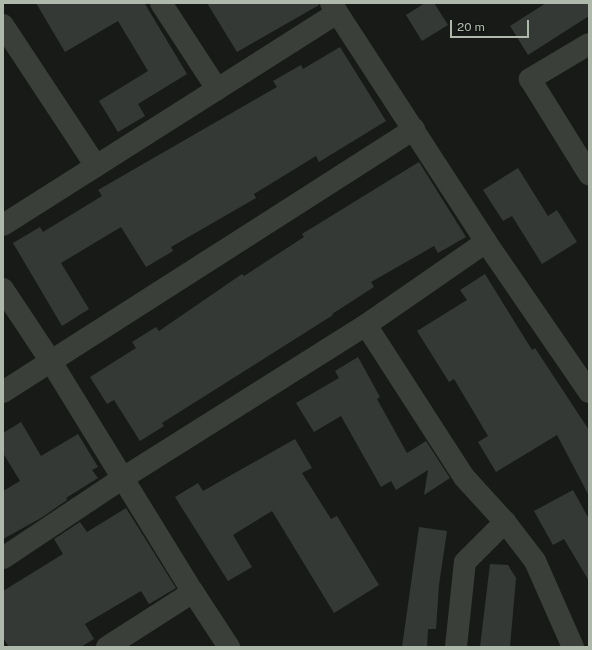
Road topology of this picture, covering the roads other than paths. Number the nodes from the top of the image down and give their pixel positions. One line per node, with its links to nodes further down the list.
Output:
1 (161, 3): 5 (street)
2 (334, 8): 5 (street); 6 (street)
3 (3, 25): 7 (street)
4 (589, 44): 8 (street)
5 (217, 89): 7 (street)
6 (414, 129): 10 (street); 13 (street)
7 (96, 166): 9 (street)
8 (589, 174)
9 (3, 225)
10 (486, 242): 12 (street); 15 (street)
11 (3, 289): 13 (street)
12 (366, 325): 16 (street); 17 (street)
13 (50, 360): 14 (street); 16 (street)
14 (3, 392)
15 (589, 392)
16 (123, 478): 18 (street); 19 (street)
17 (504, 522): 22 (street); 23 (street)
18 (3, 558)
19 (193, 592): 20 (street); 21 (street)
20 (107, 647)
21 (229, 647)
22 (456, 647)
23 (573, 647)

